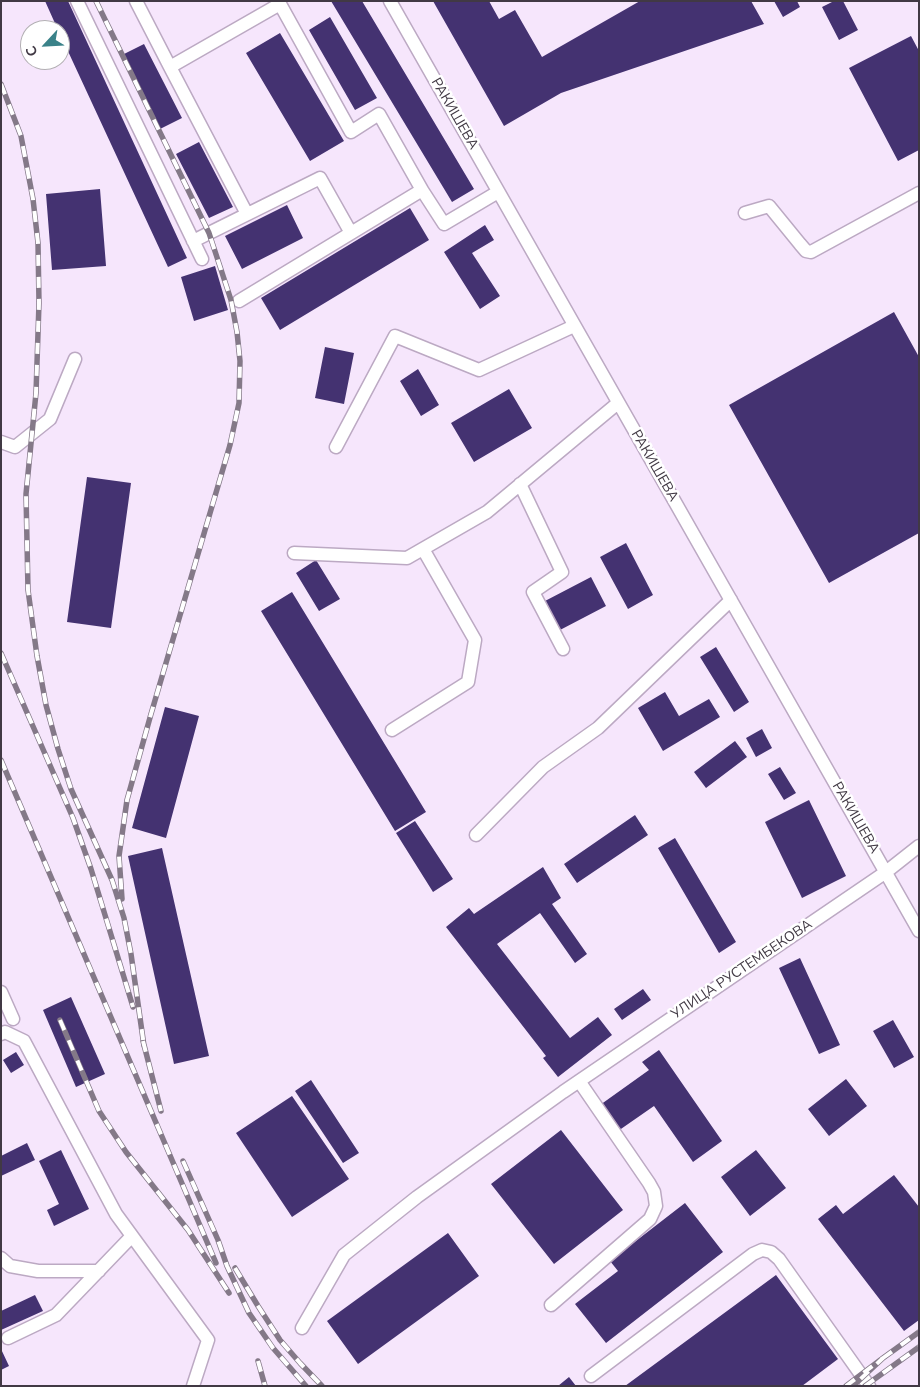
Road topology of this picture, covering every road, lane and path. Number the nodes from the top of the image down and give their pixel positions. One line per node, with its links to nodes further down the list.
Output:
1 (77, 1): 11 (street)
2 (136, 1): 4 (street)
3 (390, 1): 6 (street, РАКИШЕВА)
4 (170, 67): 5 (street); 9 (street)
5 (422, 190): 6 (street); 10 (street)
6 (498, 192): 14 (street, РАКИШЕВА)
7 (919, 193): 8 (street)
8 (745, 213)
9 (247, 214): 10 (street); 11 (street)
10 (351, 233): 13 (street)
11 (193, 241): 12 (street)
12 (202, 260)
13 (239, 301)
14 (574, 326): 16 (street, РАКИШЕВА); 18 (street)
15 (75, 359): 17 (street)
16 (618, 402): 19 (street); 22 (street, РАКИШЕВА)
17 (1, 442)
18 (336, 447)
19 (520, 484): 20 (street); 23 (street)
20 (423, 549): 21 (street); 24 (street)
21 (294, 553)
22 (731, 600): 25 (street); 27 (street, РАКИШЕВА)
23 (563, 649)
24 (392, 730)
25 (476, 835)
26 (919, 846): 27 (street, УЛИЦА РУСТЕМБЕКОВА)
27 (886, 872): 28 (street, РАКИШЕВА); 32 (street, УЛИЦА РУСТЕМБЕКОВА)
28 (919, 931)
29 (1, 992): 30 (street)
30 (13, 1019)
31 (3, 1033): 33 (street)
32 (579, 1081): 36 (street); 37 (street, УЛИЦА РУСТЕМБЕКОВА)
33 (132, 1236): 35 (street); 40 (street)
34 (1, 1258): 35 (street)
35 (98, 1271): 38 (street)
36 (551, 1305)
37 (302, 1328)
38 (8, 1338)
39 (591, 1376): 41 (street)
40 (193, 1386)
41 (869, 1386)

